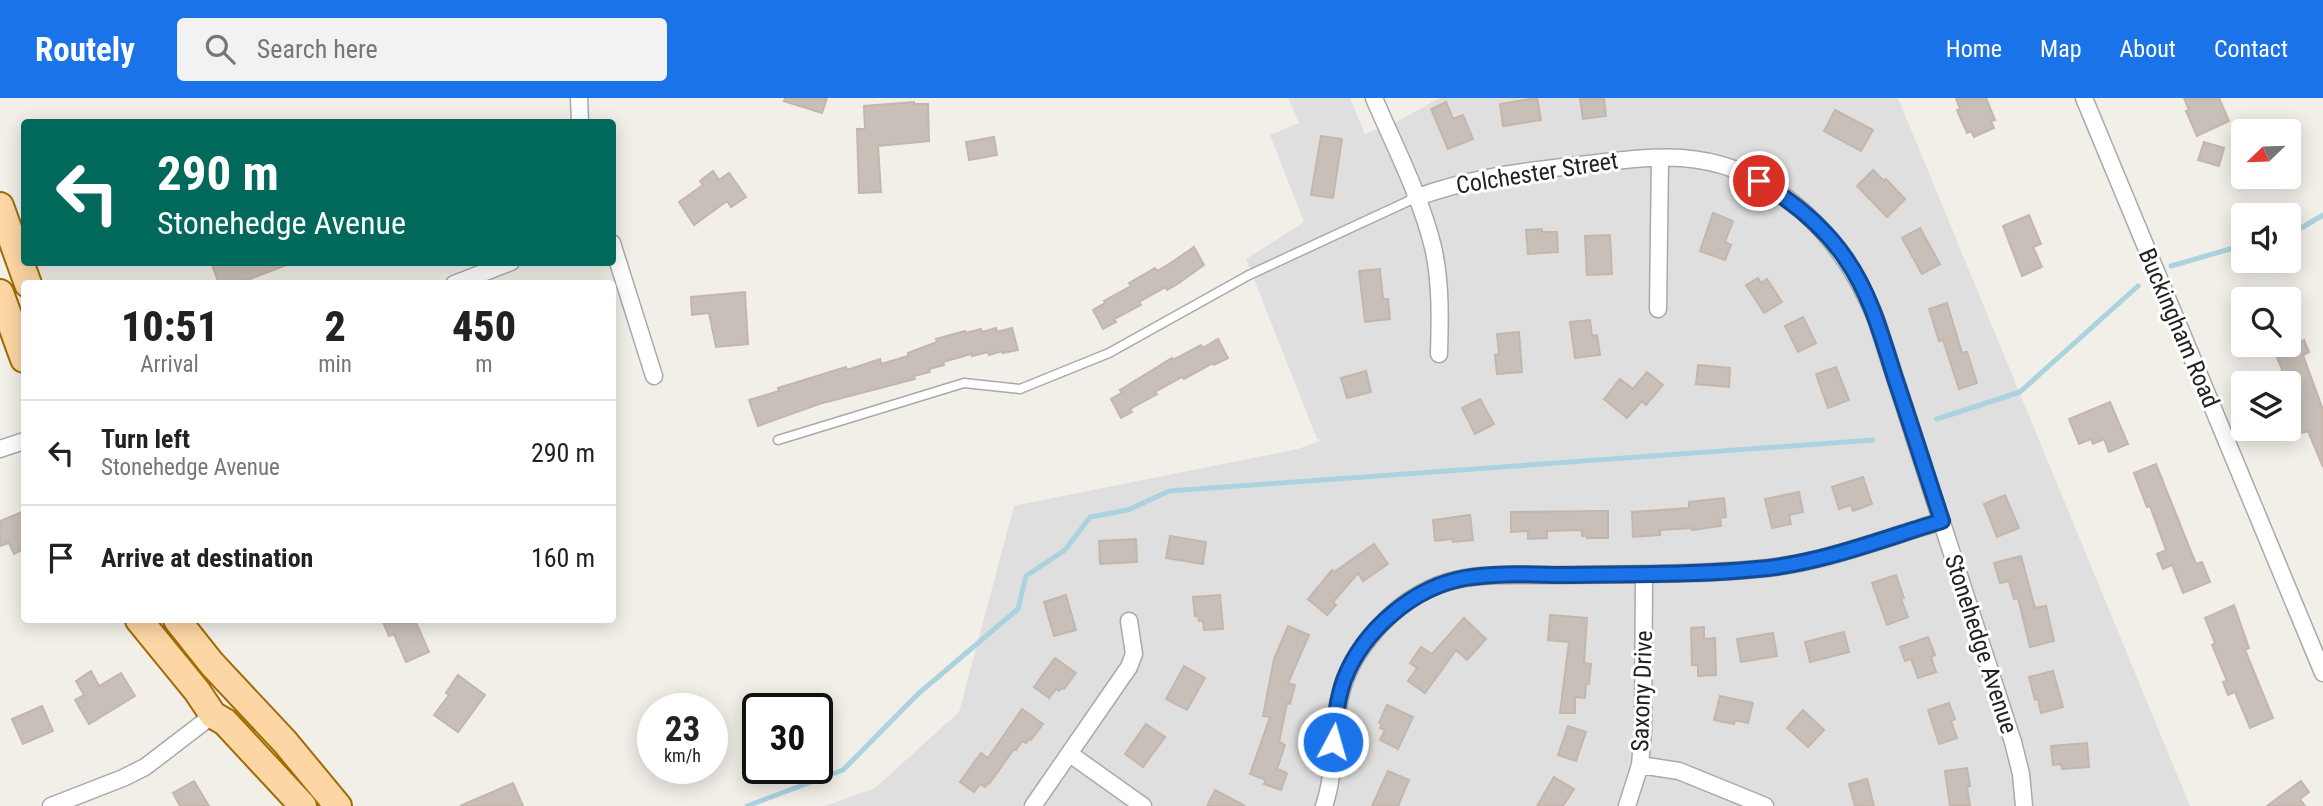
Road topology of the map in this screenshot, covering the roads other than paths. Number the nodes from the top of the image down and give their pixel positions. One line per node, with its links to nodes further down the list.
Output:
1 (579, 98): 4 (street)
2 (1374, 98): 6 (street)
3 (2084, 98): 25 (street, Buckingham Road)
4 (580, 119)
5 (1660, 158): 6 (street, Colchester Street); 13 (street); 20 (street, Stonehedge Avenue)
6 (1415, 198): 15 (street); 17 (lane)
7 (0, 206): 9 (main road)
8 (616, 256): 16 (street)
9 (21, 264)
10 (501, 266): 11 (street)
11 (464, 280)
12 (0, 292): 14 (main road)
13 (1658, 309)
14 (21, 351)
15 (1439, 354)
16 (654, 376)
17 (778, 440)
18 (21, 442): 19 (street)
19 (0, 449)
20 (1942, 521): 21 (street); 37 (street, Stonehedge Avenue)
21 (1644, 574): 28 (street, Saxony Drive); 34 (street)
22 (1129, 621): 27 (street)
23 (141, 623): 26 (main road)
24 (179, 623): 31 (main road)
25 (2323, 673)
26 (213, 715): 29 (street); 30 (main road)
27 (1070, 754): 32 (street); 33 (street)
28 (1640, 765): 35 (street, Saxony Drive); 36 (street)
29 (51, 806)
30 (303, 806)
31 (338, 806)
32 (1033, 806)
33 (1143, 806)
34 (1324, 806)
35 (1627, 806)
36 (1765, 806)
37 (2024, 806)

